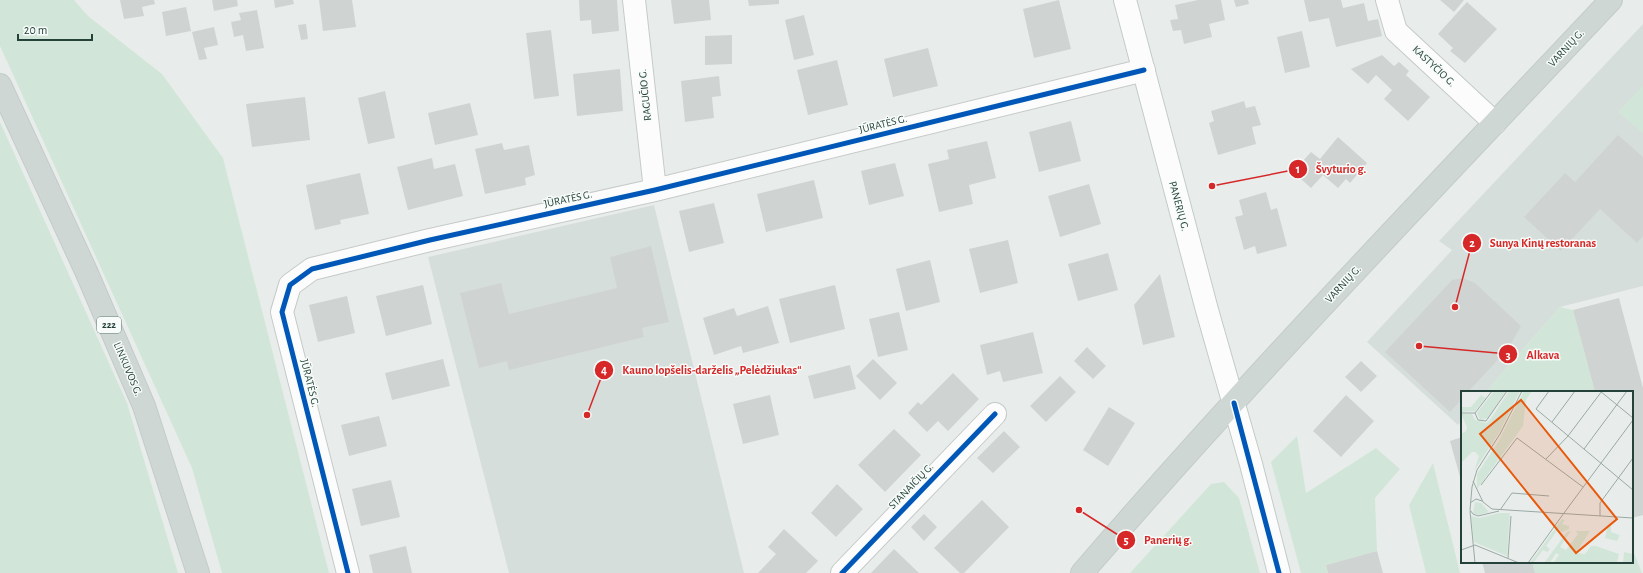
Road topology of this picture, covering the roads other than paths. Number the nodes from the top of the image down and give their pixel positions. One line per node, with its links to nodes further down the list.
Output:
1 (634, 0): 8 (street, RAGUČIO G.)
2 (1125, 0): 5 (street, PANERIŲ G.)
3 (1387, 0): 7 (street, KASTYČIO G.)
4 (1611, 0): 7 (main road, VARNIŲ G.)
5 (1144, 70): 8 (street, JŪRATĖS G.); 9 (street, PANERIŲ G.)
6 (0, 85): 11 (main road, LINKUVOS G. / 222)
7 (1495, 123): 9 (main road, VARNIŲ G.)
8 (655, 190): 12 (street, JŪRATĖS G.)
9 (1234, 403): 14 (main road, VARNIŲ G.); 15 (street, PANERIŲ G.)
10 (995, 414): 13 (street, STANAIČIŲ G.)
11 (198, 573)
12 (348, 573)
13 (842, 573)
14 (1082, 573)
15 (1280, 573)

